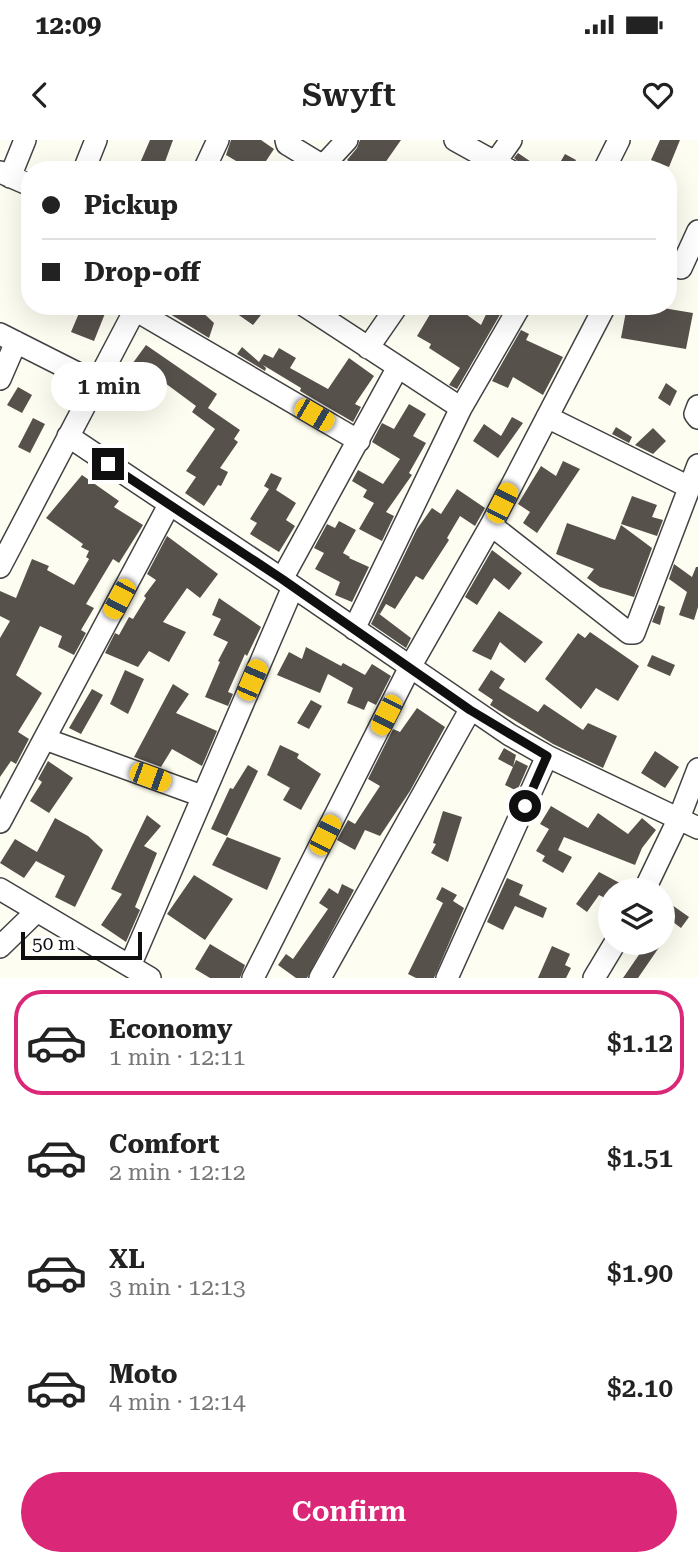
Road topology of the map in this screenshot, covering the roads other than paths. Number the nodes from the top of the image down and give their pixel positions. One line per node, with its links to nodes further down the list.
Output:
1 (24, 140): 16 (street)
2 (96, 140): 9 (street)
3 (218, 140): 10 (street)
4 (286, 140): 11 (street)
5 (347, 140): 12 (street)
6 (455, 140): 13 (street)
7 (511, 140): 14 (street)
8 (619, 140): 15 (street)
9 (88, 161)
10 (208, 161)
11 (315, 161)
12 (330, 161)
13 (488, 161)
14 (501, 161)
15 (608, 161)
16 (5, 174): 17 (street)
17 (21, 182)
18 (698, 231): 19 (street)
19 (682, 269)
20 (132, 315): 30 (street)
21 (148, 315): 36 (street)
22 (318, 315): 27 (street)
23 (391, 315): 27 (street)
24 (515, 315): 32 (street)
25 (600, 315): 33 (street)
26 (8, 338): 29 (street); 30 (street)
27 (368, 348): 28 (street)
28 (398, 367): 32 (street); 36 (street)
29 (0, 379)
30 (97, 383): 35 (street)
31 (698, 406): 34 (street)
32 (461, 408): 43 (street)
33 (547, 417): 38 (street); 40 (street)
34 (698, 418)
35 (68, 436): 39 (street); 41 (street)
36 (359, 441): 42 (street)
37 (698, 465): 38 (street)
38 (689, 487): 40 (street)
39 (169, 505): 42 (street); 46 (street)
40 (491, 525): 44 (street)
41 (0, 567)
42 (287, 583): 43 (street); 49 (street)
43 (354, 629): 44 (street)
44 (410, 667): 45 (street); 60 (street)
45 (470, 710): 47 (street); 61 (street)
46 (45, 739): 49 (street); 51 (street)
47 (547, 756): 50 (street); 62 (street)
48 (698, 769): 50 (street)
49 (202, 796): 58 (street)
50 (678, 818): 52 (street); 53 (street)
51 (0, 822)
52 (698, 828)
53 (650, 878)
54 (0, 889): 55 (street)
55 (37, 911): 56 (street); 58 (street)
56 (0, 947)
57 (608, 955): 63 (street)
58 (131, 966): 59 (street)
59 (150, 978)
60 (253, 978)
61 (320, 978)
62 (447, 978)
63 (594, 978)

